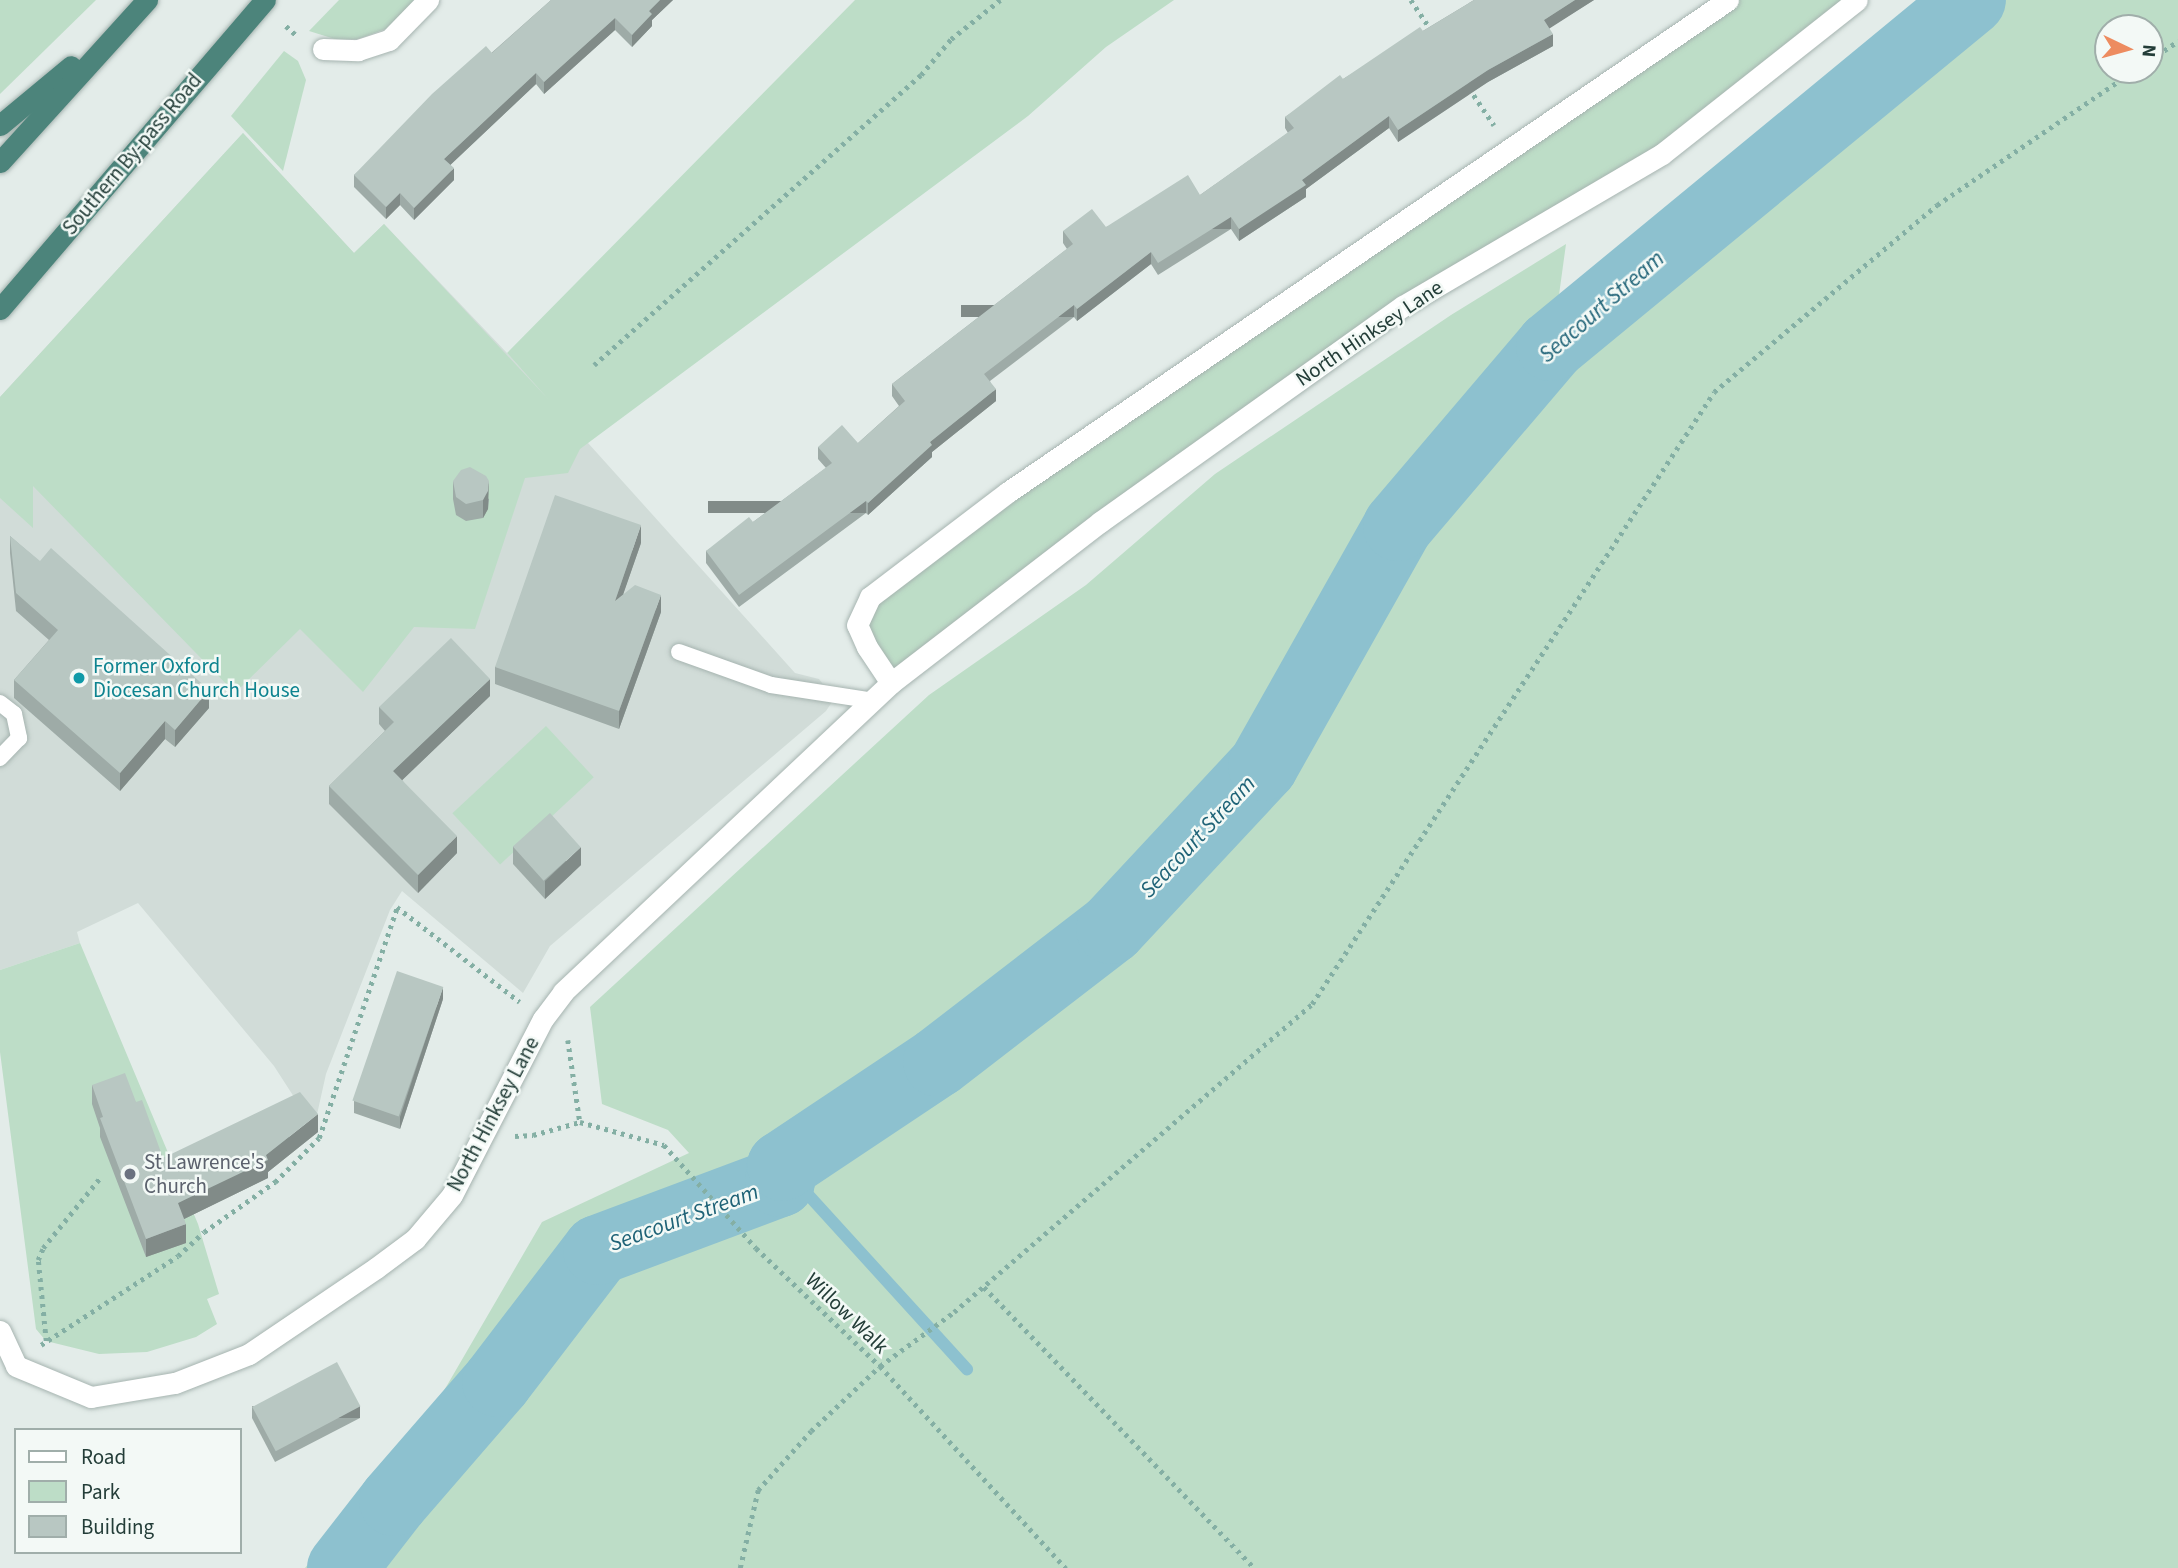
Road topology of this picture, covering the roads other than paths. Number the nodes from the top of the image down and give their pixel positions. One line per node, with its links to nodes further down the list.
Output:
1 (147, 0): 6 (highway)
2 (265, 0): 10 (highway, Southern By-pass Road)
3 (428, 0): 7 (street)
4 (1728, 0): 12 (street)
5 (1857, 0): 12 (street, North Hinksey Lane)
6 (124, 23): 8 (highway); 9 (highway)
7 (323, 49)
8 (0, 125)
9 (0, 162)
10 (0, 309)
11 (679, 652): 13 (lane)
12 (891, 683): 13 (street, North Hinksey Lane)
13 (874, 701): 17 (street, North Hinksey Lane)
14 (0, 702): 15 (lane)
15 (0, 758)
16 (0, 1331): 17 (street)
17 (8, 1371)

